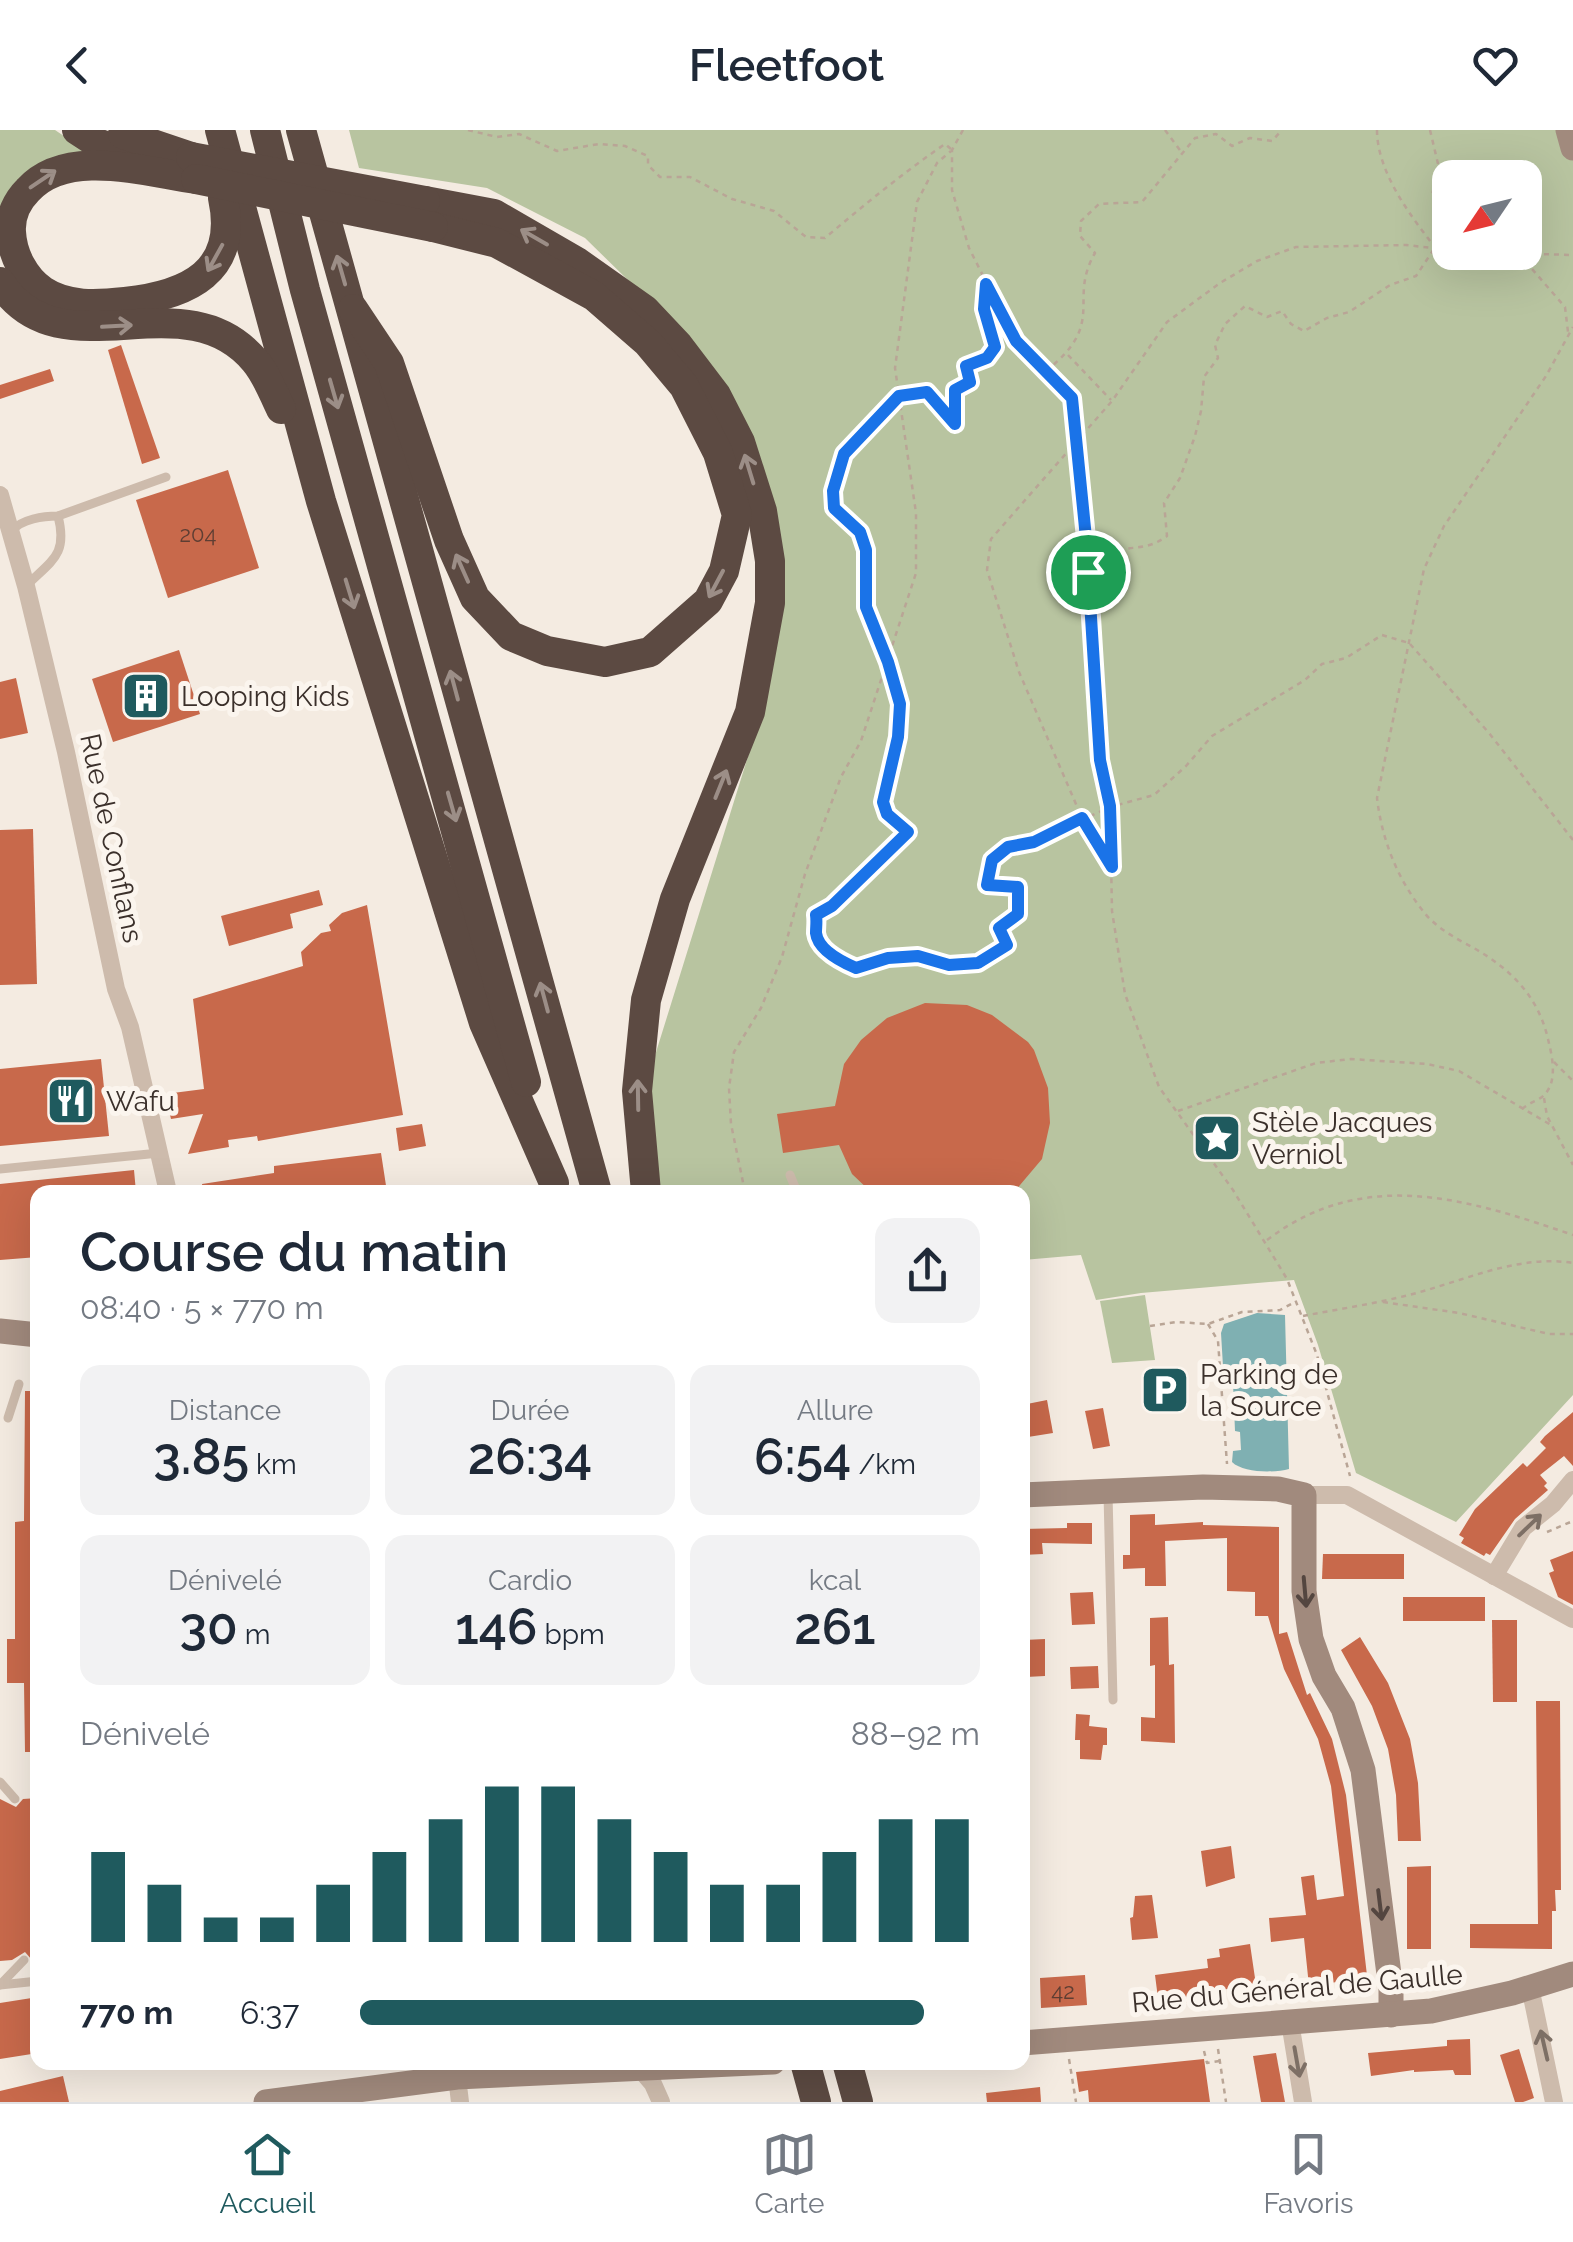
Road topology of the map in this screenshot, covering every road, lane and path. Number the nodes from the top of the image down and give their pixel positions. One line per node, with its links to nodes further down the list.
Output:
1 (77, 130): 18 (highway)
2 (114, 130): 18 (highway)
3 (209, 130): 18 (highway, one-way to 18)
4 (220, 130): 38 (highway)
5 (265, 130): 61 (highway, one-way to 61)
6 (301, 130): 28 (highway, one-way to 6)
7 (468, 130): 15 (path)
8 (962, 130): 15 (path)
9 (1165, 130): 16 (path)
10 (1377, 130): 20 (path)
11 (1430, 130): 17 (path)
12 (1568, 130): 14 (street)
13 (1283, 131): 16 (path)
14 (1573, 148)
15 (952, 150): 27 (path); 33 (path)
16 (1182, 153): 31 (path)
17 (1437, 160)
18 (194, 168): 19 (highway, bridge)
19 (429, 214): 28 (highway, one-way to 28); 63 (highway, one-way to 19)
20 (1432, 244)
21 (1432, 247): 34 (path)
22 (1432, 250): 41 (path)
23 (1542, 254): 24 (path)
24 (1573, 255)
25 (1533, 270): 30 (path)
26 (0, 282): 38 (highway, one-way to 38)
27 (986, 284): 32 (path); 33 (path)
28 (352, 309): 62 (highway, one-way to 28)
29 (1573, 328): 30 (path)
30 (1568, 334): 43 (path)
31 (1067, 354): 32 (path); 34 (path)
32 (1045, 372): 35 (path)
33 (899, 396): 44 (path); 44 (path)
34 (1112, 401): 35 (path)
35 (1076, 439): 41 (path); 46 (path)
36 (166, 477): 39 (lane)
37 (0, 495): 40 (street, Rue de Conflans)
38 (322, 501): 60 (highway, one-way to 60)
39 (58, 516): 40 (lane); 42 (lane)
40 (11, 534): 42 (street, Rue de Conflans)
41 (1088, 572): 45 (path)
42 (26, 586): 55 (street, Rue de Conflans)
43 (1408, 643): 45 (path); 47 (path); 49 (path)
44 (888, 662): 46 (path); 64 (path)
45 (1110, 806): 46 (path); 48 (path)
46 (1082, 818): 48 (path)
47 (1573, 840)
48 (1112, 867): 53 (path)
49 (1553, 1061): 50 (path); 51 (path)
50 (1573, 1081)
51 (1544, 1096): 52 (path); 54 (path)
52 (1522, 1108): 53 (path); 54 (path)
53 (1176, 1112): 67 (path)
54 (1551, 1125): 56 (path)
55 (159, 1153): 57 (lane); 59 (street, Rue de Conflans)
56 (1573, 1165)
57 (0, 1169)
58 (790, 1175): 65 (lane)
59 (166, 1185)
60 (554, 1185)
61 (554, 1185)
62 (595, 1185)
63 (645, 1185)
64 (744, 1185)
65 (794, 1185)
66 (1573, 1235): 67 (path)
67 (1266, 1241): 69 (path)
68 (1573, 1262): 70 (path)
69 (1296, 1301): 71 (path); 72 (path)
70 (1379, 1301): 71 (path); 75 (path)
71 (1302, 1316): 84 (path)
72 (1208, 1324): 73 (path); 80 (path)
73 (1150, 1326)
74 (2, 1333): 76 (street)
75 (1573, 1334)
76 (30, 1335)
77 (19, 1384): 78 (lane)
78 (8, 1418)
79 (1573, 1480): 87 (street, one-way to 79)
80 (1228, 1488): 82 (street); 83 (street)
81 (1030, 1492): 82 (street)
82 (1108, 1492): 89 (lane)
83 (1304, 1495): 84 (street); 97 (street, one-way to 97)
84 (1347, 1495): 87 (street)
85 (1573, 1521): 86 (path)
86 (1542, 1535)
87 (1494, 1576): 88 (street)
88 (1573, 1619)
89 (1113, 1700)
90 (0, 1782): 91 (lane)
91 (15, 1799)
92 (24, 1960): 95 (lane)
93 (1573, 1974): 96 (street, Rue du Général de Gaulle)
94 (30, 1982): 95 (lane)
95 (0, 1984)
96 (1530, 1988): 97 (street, Rue du Général de Gaulle); 115 (street, one-way to 96)
97 (1391, 2015): 98 (street, Rue du Général de Gaulle)
98 (1290, 2022): 99 (street, Rue du Général de Gaulle); 114 (street, one-way to 114)
99 (1209, 2038): 100 (street, Rue du Général de Gaulle); 102 (path); 102 (path)
100 (1030, 2043)
101 (1069, 2059): 112 (path)
102 (1220, 2060): 113 (path)
103 (608, 2070): 107 (street)
104 (641, 2070): 109 (street)
105 (807, 2070): 110 (highway)
106 (848, 2070): 111 (highway)
107 (458, 2090): 108 (street)
108 (266, 2102)
109 (661, 2102)
110 (816, 2102)
111 (858, 2102)
112 (1076, 2102)
113 (1226, 2102)
114 (1303, 2102)
115 (1554, 2102)

